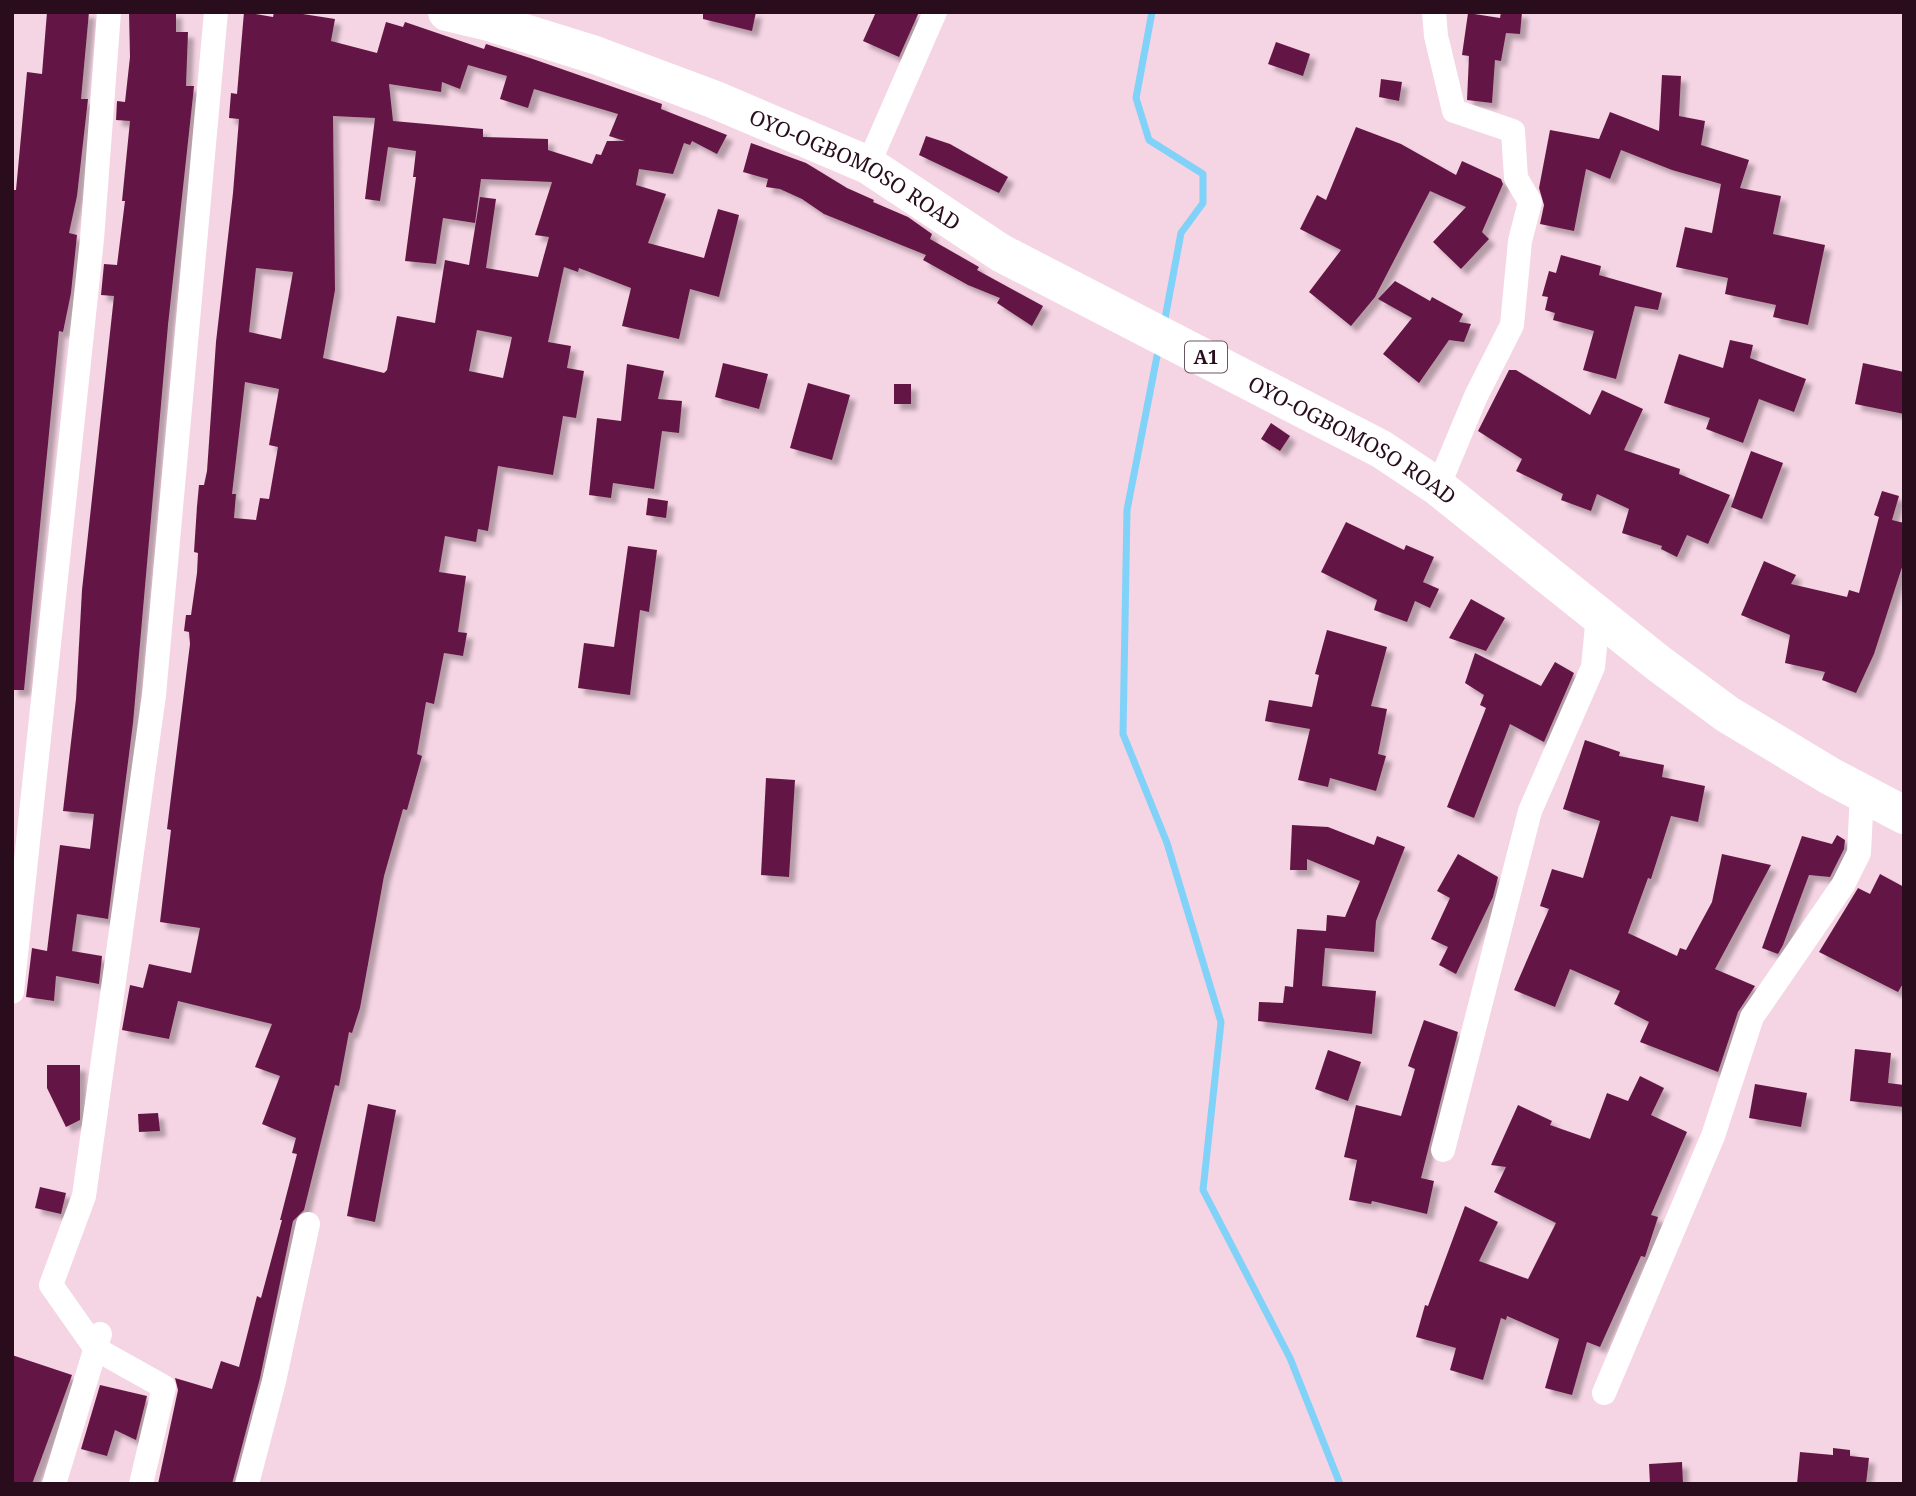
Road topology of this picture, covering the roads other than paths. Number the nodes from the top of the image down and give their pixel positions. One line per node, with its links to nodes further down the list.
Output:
1 (109, 12): 11 (street)
2 (216, 12): 14 (street)
3 (447, 12): 6 (highway, OYO-OGBOMOSO ROAD / A1)
4 (935, 12): 6 (street)
5 (1434, 12): 7 (street)
6 (868, 165): 7 (highway, OYO-OGBOMOSO ROAD / A1)
7 (1438, 487): 8 (highway, OYO-OGBOMOSO ROAD / A1)
8 (1598, 615): 9 (highway, OYO-OGBOMOSO ROAD / A1); 12 (street)
9 (1862, 793): 10 (highway, OYO-OGBOMOSO ROAD / A1); 15 (street)
10 (1904, 816)
11 (12, 992)
12 (1443, 1150)
13 (308, 1224): 18 (street)
14 (98, 1340): 16 (street); 17 (street)
15 (1604, 1393)
16 (54, 1484)
17 (141, 1484)
18 (247, 1484)

